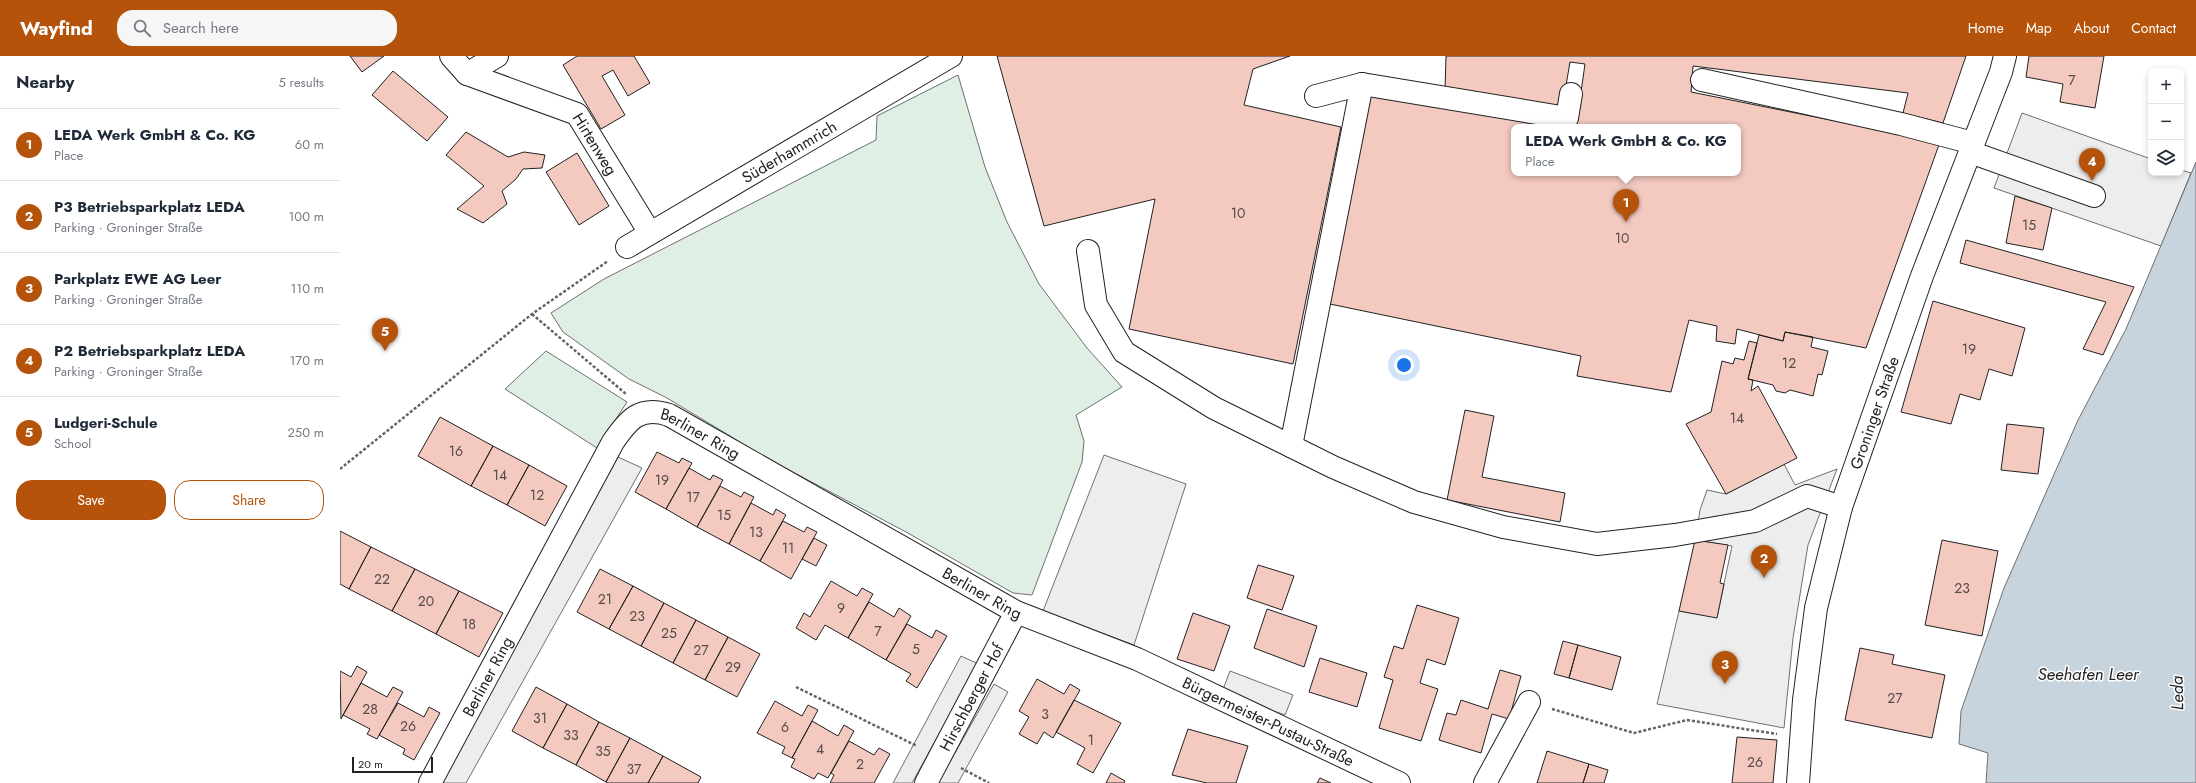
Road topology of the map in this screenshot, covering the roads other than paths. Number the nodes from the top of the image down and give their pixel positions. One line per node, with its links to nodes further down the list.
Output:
1 (451, 56): 5 (street, Hirtenweg)
2 (497, 56): 5 (street)
3 (951, 56): 12 (street, Süderhammrich)
4 (2005, 56): 10 (street, Groninger Straße)
5 (467, 74): 12 (street, Hirtenweg)
6 (1702, 80): 10 (street)
7 (1362, 84): 8 (street); 9 (street); 15 (street)
8 (1571, 94)
9 (1316, 96)
10 (1972, 148): 11 (street); 16 (street, Groninger Straße)
11 (2094, 196)
12 (650, 233): 13 (street, Süderhammrich)
13 (627, 247)
14 (1088, 251): 15 (street)
15 (1291, 446): 16 (street)
16 (1842, 507): 24 (street, Groninger Straße)
17 (1016, 612): 18 (street, Berliner Ring); 20 (street, Berliner Ring); 21 (street, Hirschberger Hof)
18 (1137, 659): 22 (street, Bürgermeister-Pustau-Straße)
19 (1529, 702): 23 (street)
20 (430, 783)
21 (926, 783)
22 (1398, 783)
23 (1485, 783)
24 (1798, 783)

